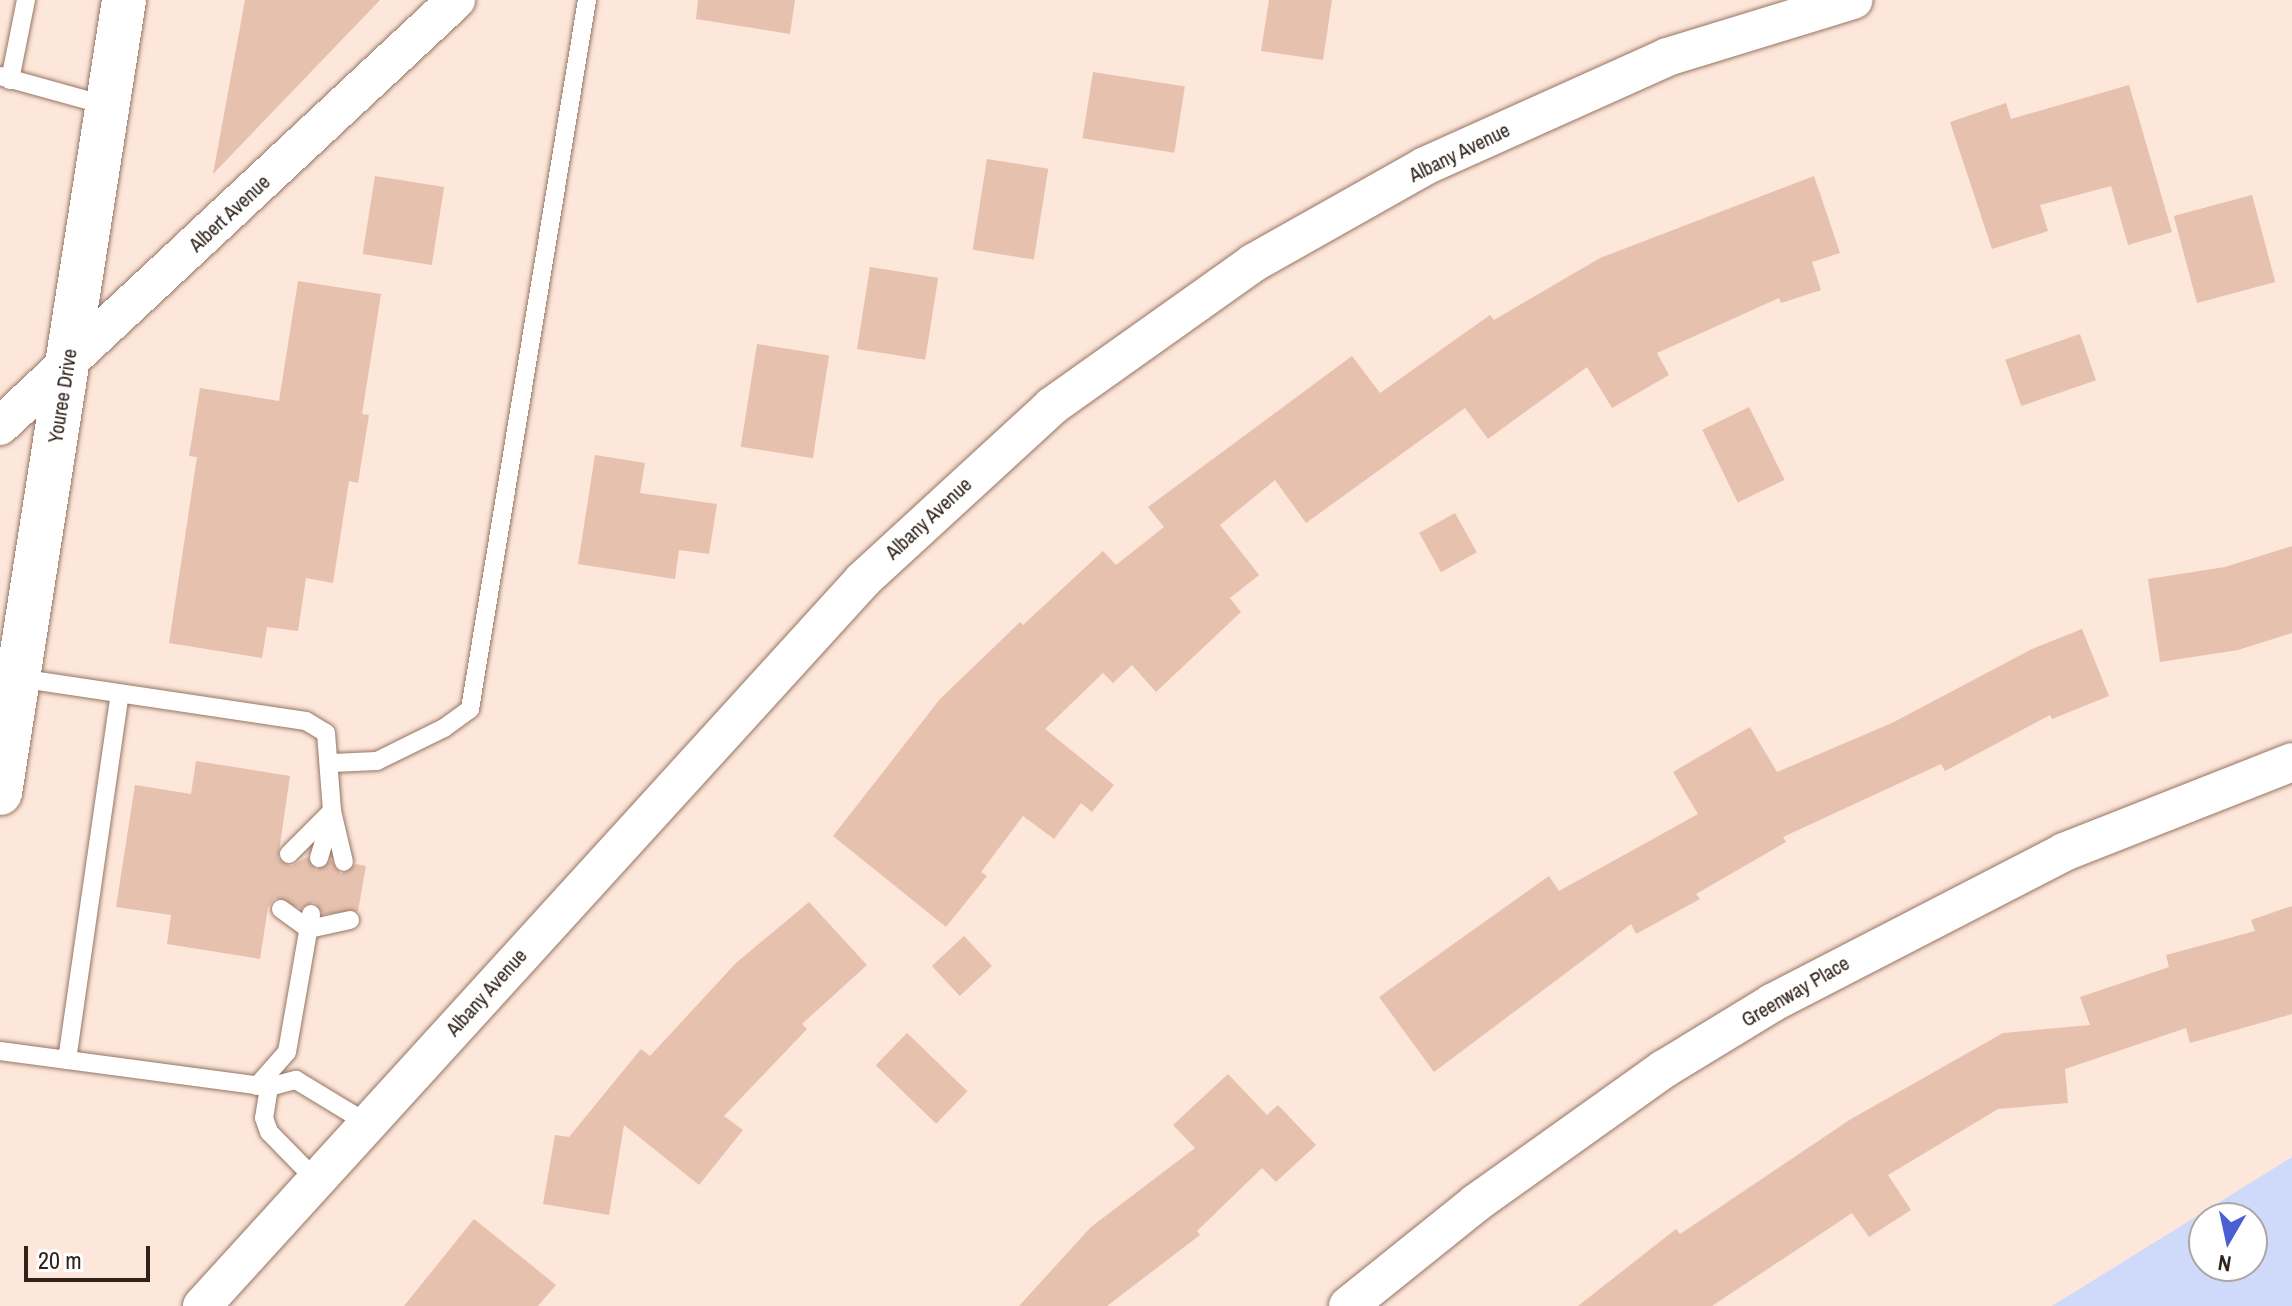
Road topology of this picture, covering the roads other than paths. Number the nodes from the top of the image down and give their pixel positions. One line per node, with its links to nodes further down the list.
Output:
1 (26, 0): 6 (lane)
2 (124, 0): 7 (main road, Youree Drive)
3 (456, 0): 8 (street, Albert Avenue)
4 (587, 0): 13 (lane)
5 (1853, 0): 25 (street, Albany Avenue)
6 (5, 78): 7 (lane)
7 (108, 106): 8 (main road, Youree Drive)
8 (68, 362): 9 (street, Albert Avenue); 10 (main road, Youree Drive)
9 (0, 426)
10 (18, 678): 11 (lane); 14 (main road, Youree Drive)
11 (120, 694): 13 (lane); 23 (lane)
12 (2292, 762): 28 (street, Greenway Place)
13 (332, 763): 15 (lane)
14 (0, 793)
15 (332, 811): 16 (lane); 17 (lane); 18 (lane)
16 (289, 854)
17 (319, 858)
18 (352, 864)
19 (281, 909): 21 (lane)
20 (343, 919): 21 (lane)
21 (310, 921): 24 (lane)
22 (0, 1051): 23 (lane)
23 (67, 1060): 24 (lane)
24 (263, 1087): 25 (lane); 26 (lane)
25 (367, 1123): 26 (street, Albany Avenue)
26 (315, 1179): 27 (street, Albany Avenue)
27 (202, 1306)
28 (1348, 1306)

